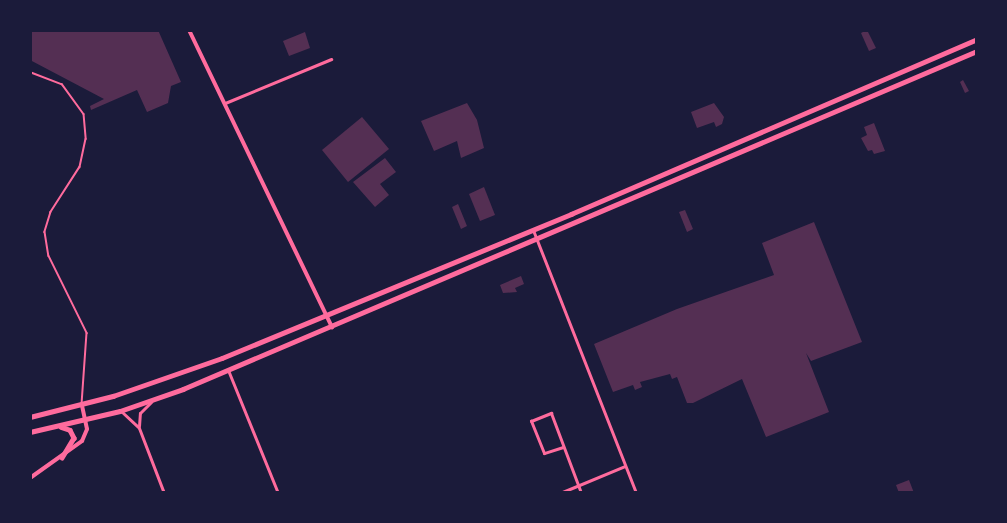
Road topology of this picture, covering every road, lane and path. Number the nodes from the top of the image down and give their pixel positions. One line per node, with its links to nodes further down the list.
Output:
1 (189, 30): 6 (street)
2 (977, 39): 7 (main road)
3 (977, 51): 8 (main road)
4 (330, 59): 6 (street)
5 (30, 72): 13 (lane)
6 (225, 103): 9 (street)
7 (533, 230): 8 (street); 9 (main road)
8 (537, 241): 10 (main road); 22 (street)
9 (327, 315): 10 (street); 13 (main road)
10 (332, 327): 11 (main road)
11 (227, 368): 12 (main road); 26 (street)
12 (154, 400): 14 (main road); 18 (street)
13 (82, 405): 15 (main road); 16 (street)
14 (120, 411): 16 (main road); 18 (street)
15 (30, 417)
16 (86, 420): 17 (main road); 21 (street)
17 (58, 426): 19 (main road); 21 (main road)
18 (139, 428): 25 (street)
19 (30, 432)
20 (563, 447): 20 (street); 24 (street)
21 (62, 458): 23 (street)
22 (625, 466): 24 (street); 29 (street)
23 (30, 478)
24 (578, 486): 27 (street); 28 (street)
25 (164, 493)
26 (278, 493)
27 (560, 493)
28 (581, 493)
29 (636, 493)

